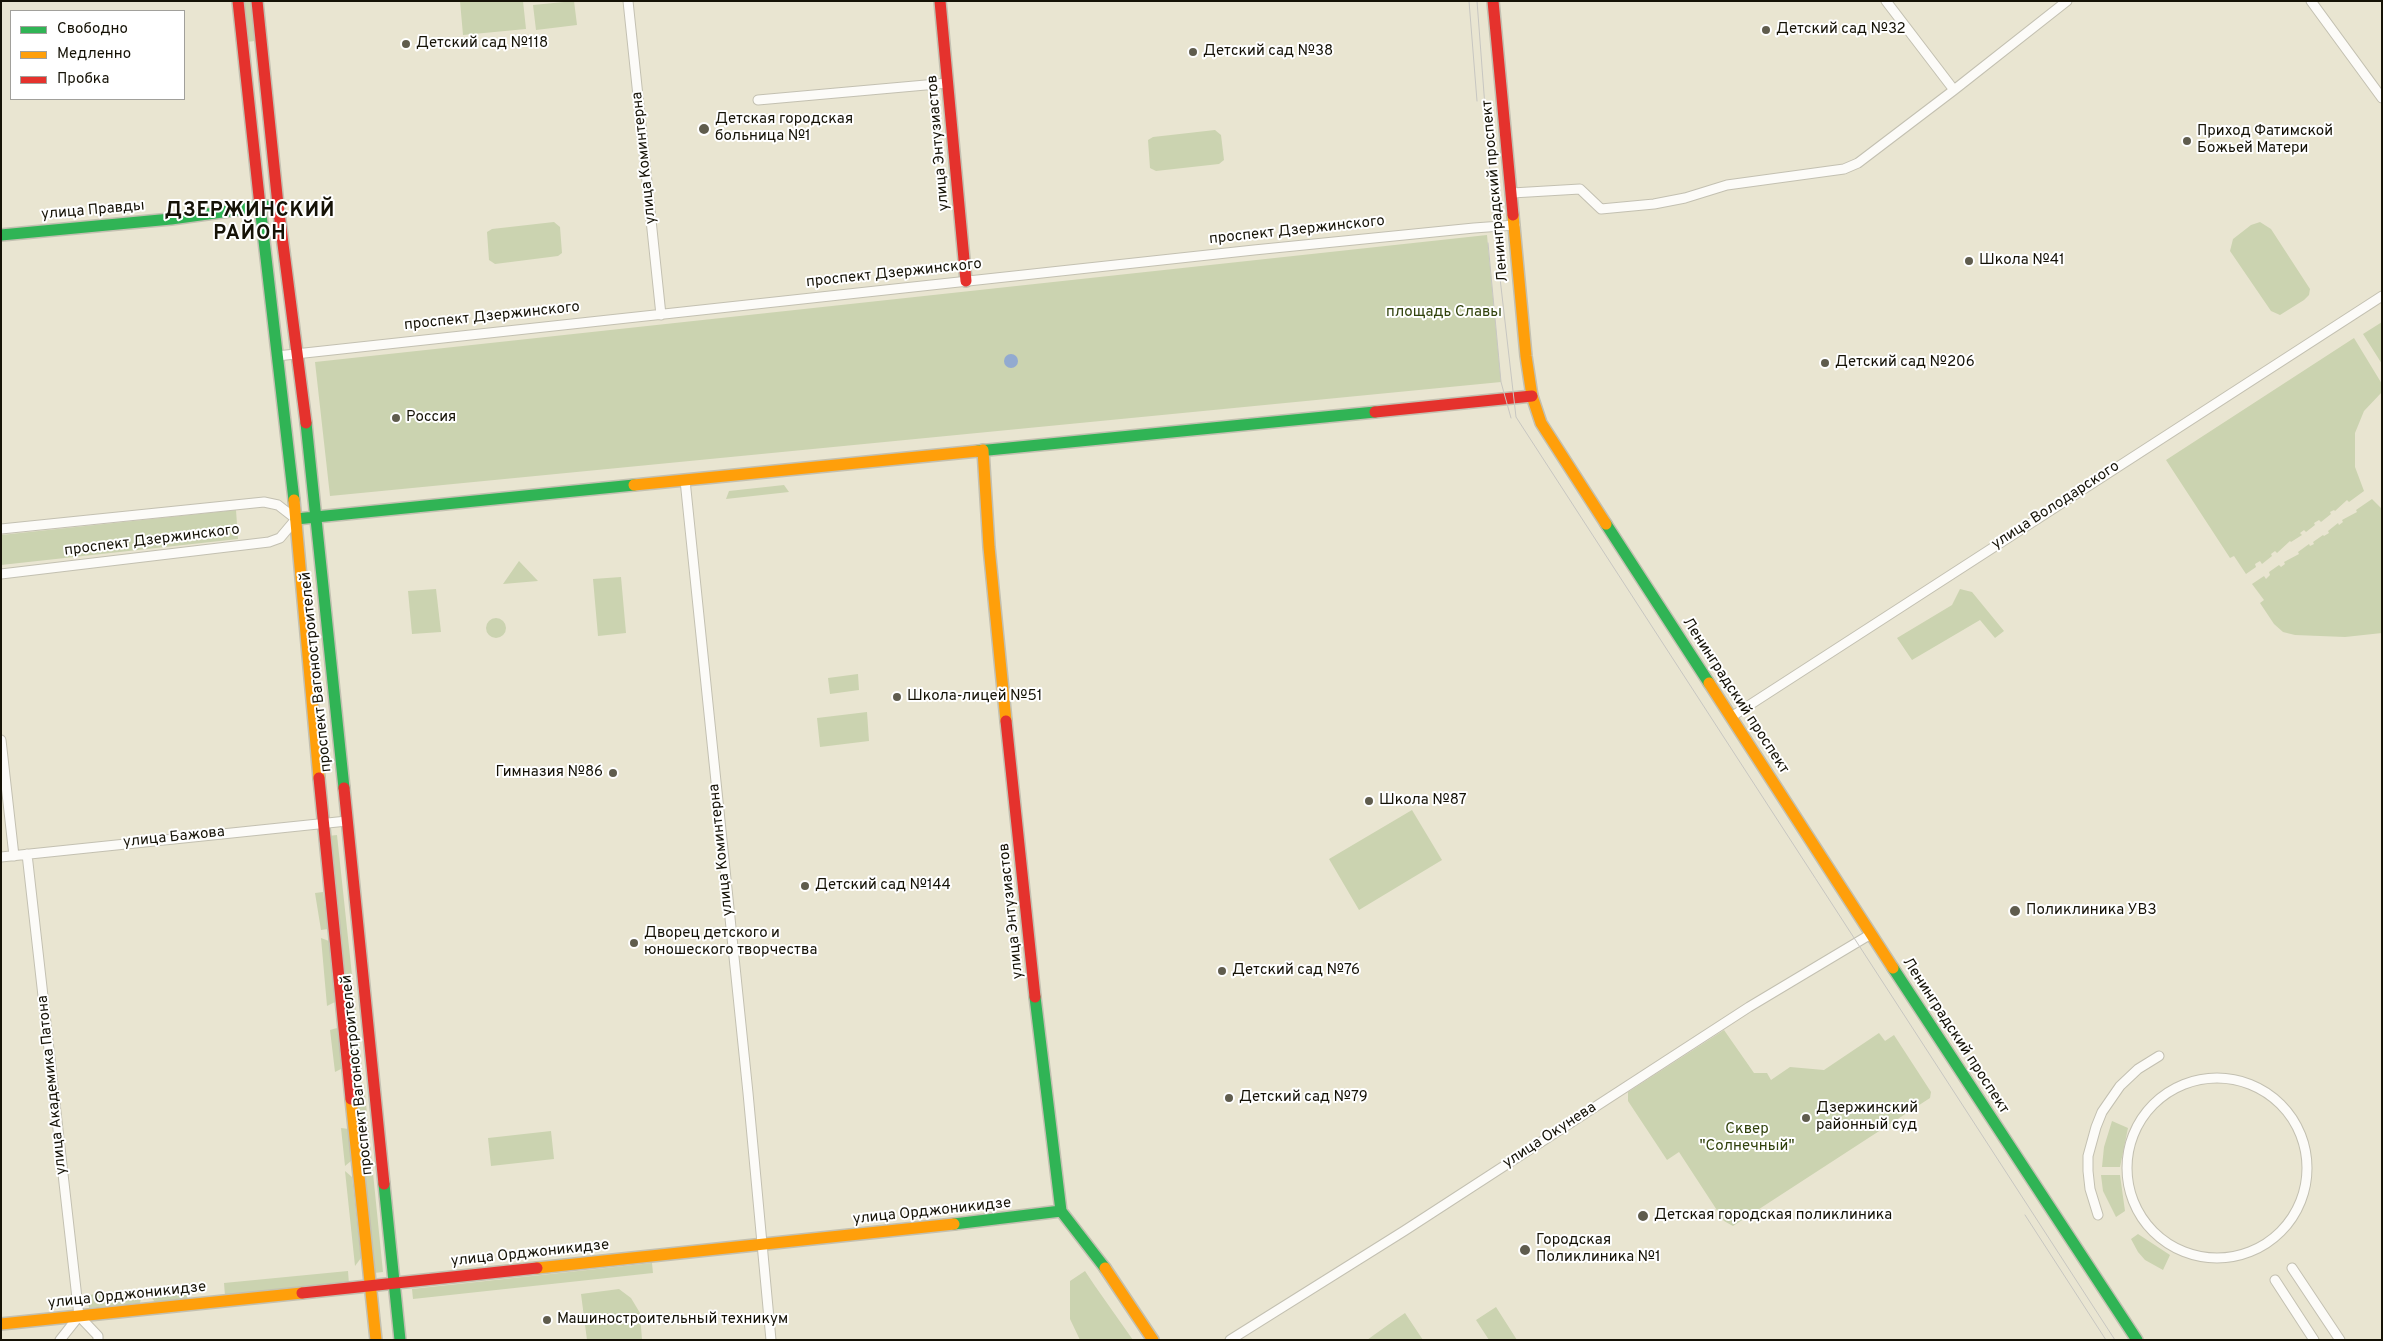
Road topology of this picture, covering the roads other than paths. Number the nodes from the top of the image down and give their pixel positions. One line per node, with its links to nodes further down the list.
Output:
1 (238, 1): 15 (main road, проспект Вагоностроителей)
2 (257, 1): 14 (main road, проспект Вагоностроителей)
3 (628, 1): 20 (street, улица Коминтерна)
4 (940, 1): 9 (main road, улица Энтузиастов)
5 (1493, 1): 13 (main road, Ленинградский проспект)
6 (1886, 1): 10 (street)
7 (2067, 1): 10 (street)
8 (2311, 1): 11 (street)
9 (948, 83): 12 (street); 18 (main road, улица Энтузиастов)
10 (1954, 90): 13 (street)
11 (2382, 98)
12 (758, 100)
13 (1512, 193): 16 (main road, Ленинградский проспект)
14 (278, 205): 15 (main road, улица Правды); 21 (main road, проспект Вагоностроителей)
15 (260, 207): 17 (main road, улица Правды); 22 (main road, проспект Вагоностроителей)
16 (1515, 226): 18 (street, проспект Дзержинского); 23 (main road, Ленинградский проспект)
17 (1, 235)
18 (966, 281): 20 (street, проспект Дзержинского)
19 (2382, 296): 30 (street, улица Володарского)
20 (661, 315): 21 (street, проспект Дзержинского)
21 (297, 353): 22 (street, проспект Дзержинского); 26 (main road, проспект Вагоностроителей)
22 (276, 356): 27 (main road, проспект Вагоностроителей)
23 (1532, 396): 24 (main road); 30 (main road, Ленинградский проспект)
24 (983, 450): 25 (main road); 39 (main road, улица Энтузиастов)
25 (685, 480): 26 (main road); 41 (street, улица Коминтерна)
26 (316, 517): 27 (main road); 32 (main road, проспект Вагоностроителей)
27 (296, 519): 28 (street, проспект Дзержинского); 29 (street, проспект Дзержинского); 33 (main road, проспект Вагоностроителей)
28 (1, 529)
29 (1, 574)
30 (1730, 716): 37 (main road, Ленинградский проспект)
31 (1, 740): 35 (street)
32 (347, 821): 33 (street, улица Бажова); 45 (main road, проспект Вагоностроителей)
33 (323, 823): 34 (street, улица Бажова); 46 (main road, проспект Вагоностроителей)
34 (27, 854): 35 (street, улица Бажова); 47 (street, улица Академика Патона)
35 (14, 856): 36 (street, улица Бажова)
36 (1, 857)
37 (1870, 934): 55 (street, улица Окунева); 56 (main road, Ленинградский проспект)
38 (2159, 1056): 40 (street)
39 (1061, 1212): 41 (main road, улица Орджоникидзе); 54 (main road)
40 (2098, 1215)
41 (761, 1246): 45 (main road, улица Орджоникидзе); 53 (street, улица Коминтерна)
42 (2219, 1259): 42 (street)
43 (2292, 1268): 58 (street)
44 (2275, 1280): 57 (street)
45 (394, 1283): 46 (main road, улица Орджоникидзе); 52 (main road, проспект Вагоностроителей)
46 (371, 1285): 47 (main road, улица Орджоникидзе); 51 (main road, проспект Вагоностроителей)
47 (79, 1316): 48 (main road, улица Орджоникидзе); 49 (street); 50 (street)
48 (1, 1324)
49 (60, 1340)
50 (98, 1340)
51 (376, 1340)
52 (400, 1340)
53 (771, 1340)
54 (1153, 1340)
55 (1230, 1340)
56 (2137, 1340)
57 (2314, 1340)
58 (2340, 1340)

